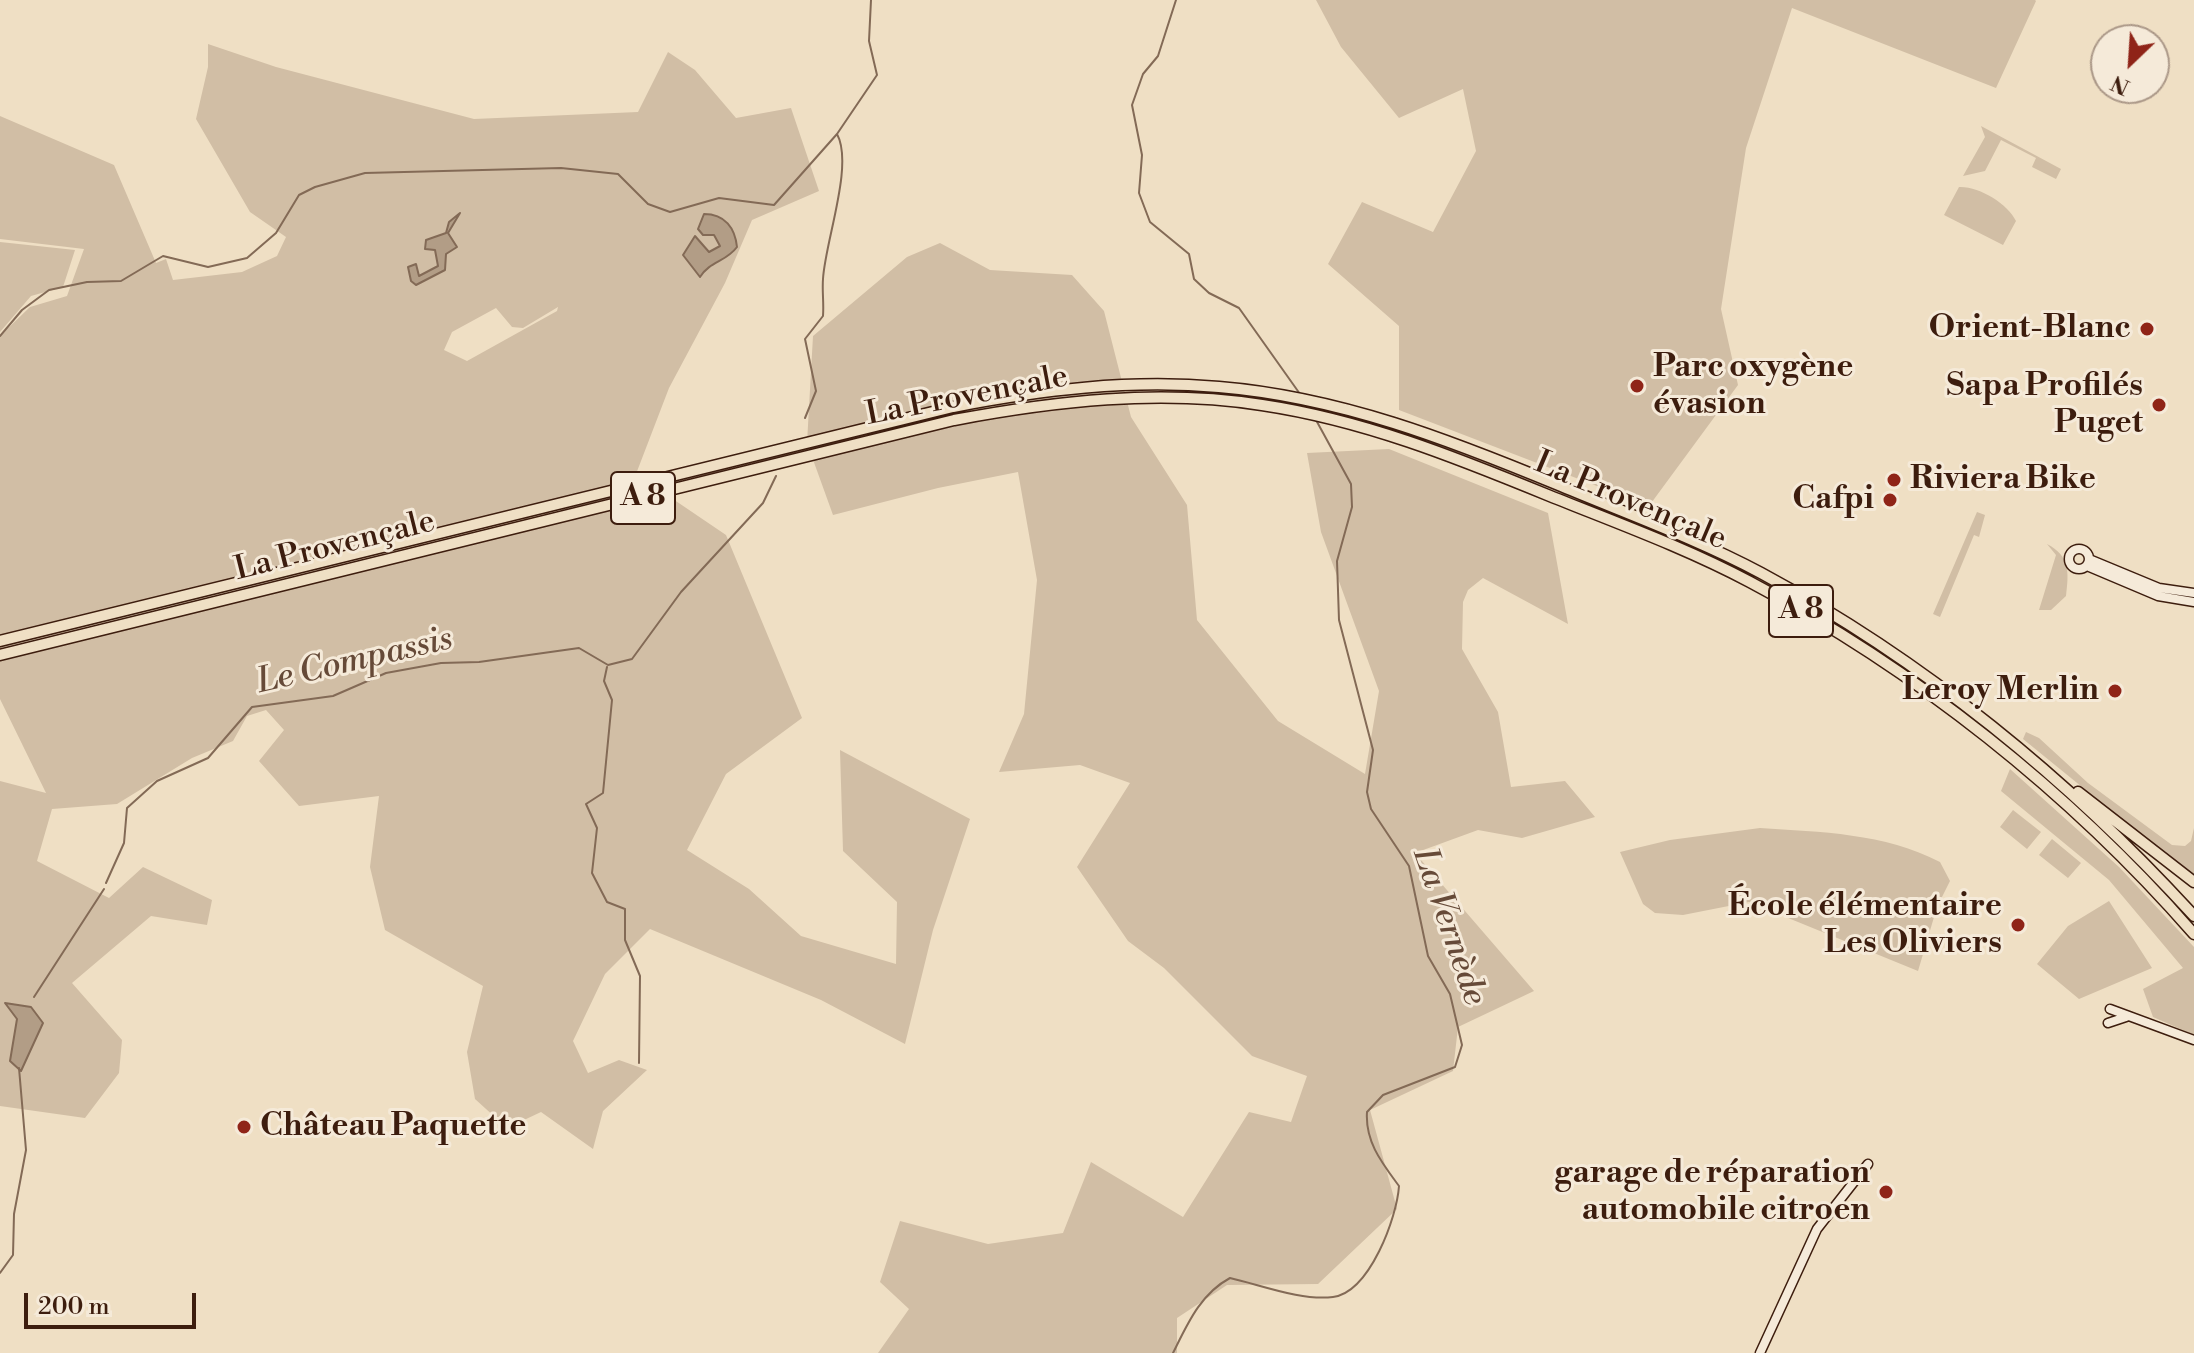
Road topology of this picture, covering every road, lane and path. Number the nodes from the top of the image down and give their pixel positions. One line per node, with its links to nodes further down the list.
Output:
1 (2194, 593): 2 (street)
2 (2194, 602)
3 (0, 641): 5 (highway, La Provençale / A 8)
4 (0, 655): 8 (highway, La Provençale / A 8)
5 (2025, 754): 6 (highway); 7 (highway, La Provençale / A 8)
6 (2194, 882)
7 (2194, 916)
8 (2194, 934)
9 (2110, 1009): 10 (street)
10 (2127, 1017): 11 (street); 12 (street)
11 (2108, 1023)
12 (2194, 1040)
13 (1868, 1164): 14 (street)
14 (1762, 1351)

